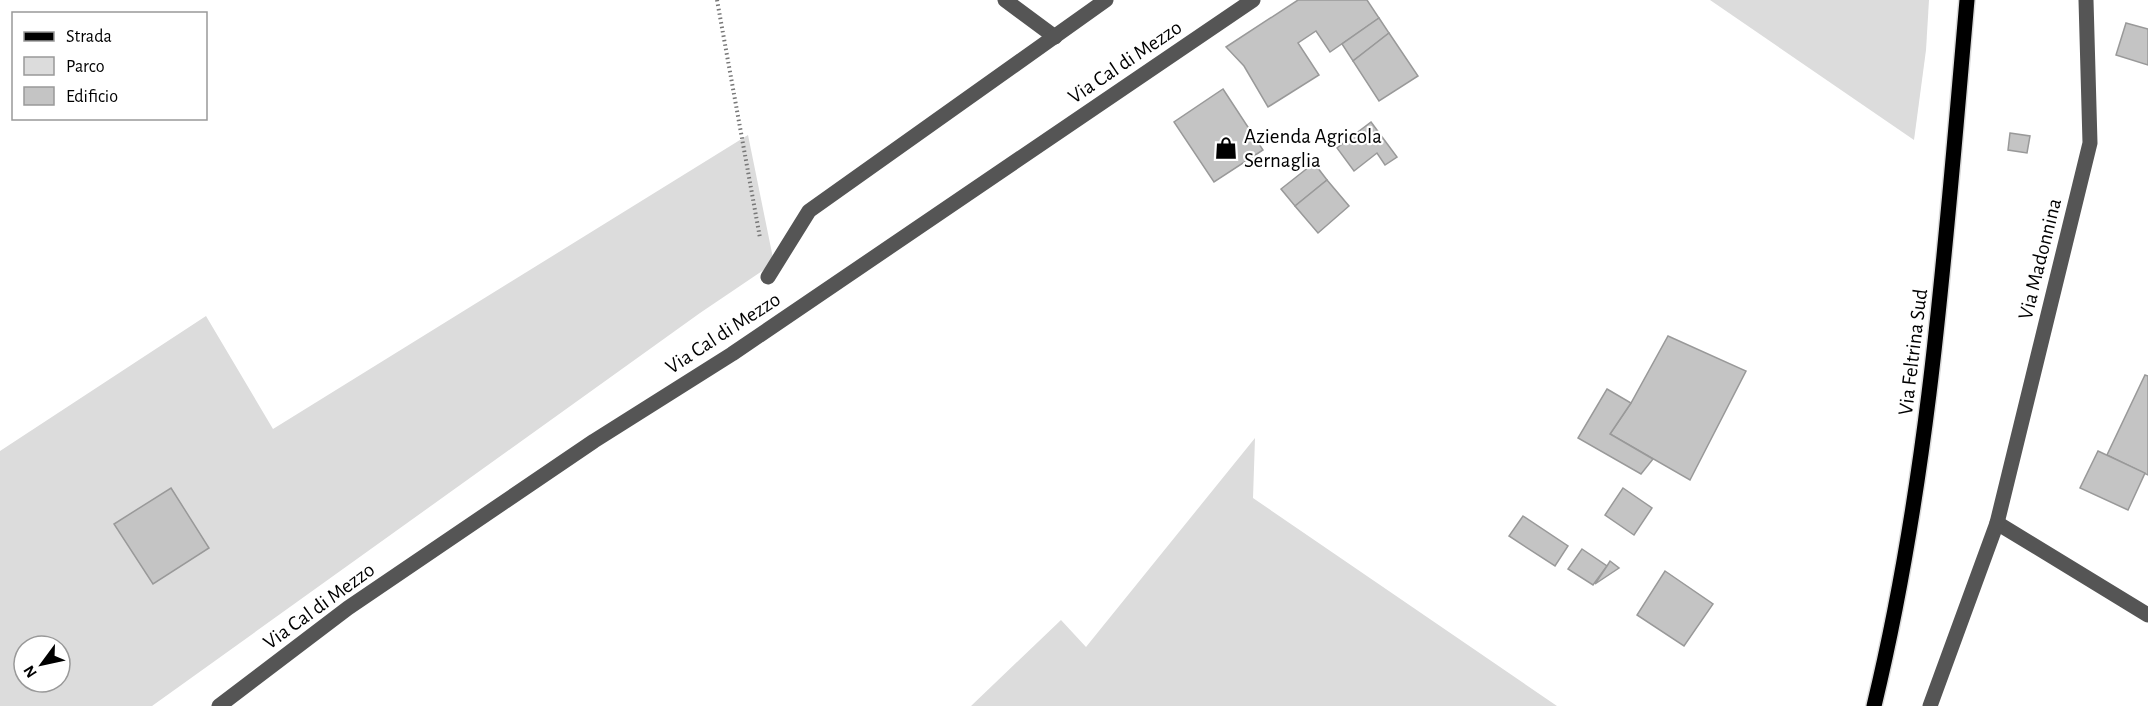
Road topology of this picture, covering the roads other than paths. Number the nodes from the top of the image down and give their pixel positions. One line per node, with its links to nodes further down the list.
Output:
1 (1005, 0): 6 (street)
2 (1106, 0): 6 (street)
3 (1253, 0): 10 (street, Via Cal di Mezzo)
4 (1967, 0): 11 (main road, Via Feltrina Sud)
5 (2086, 0): 8 (street, Via Madonnina)
6 (1055, 37): 7 (street)
7 (768, 277)
8 (1996, 523): 9 (street); 12 (street, Via Madonnina)
9 (2148, 615)
10 (219, 706)
11 (1874, 706)
12 (1930, 706)

